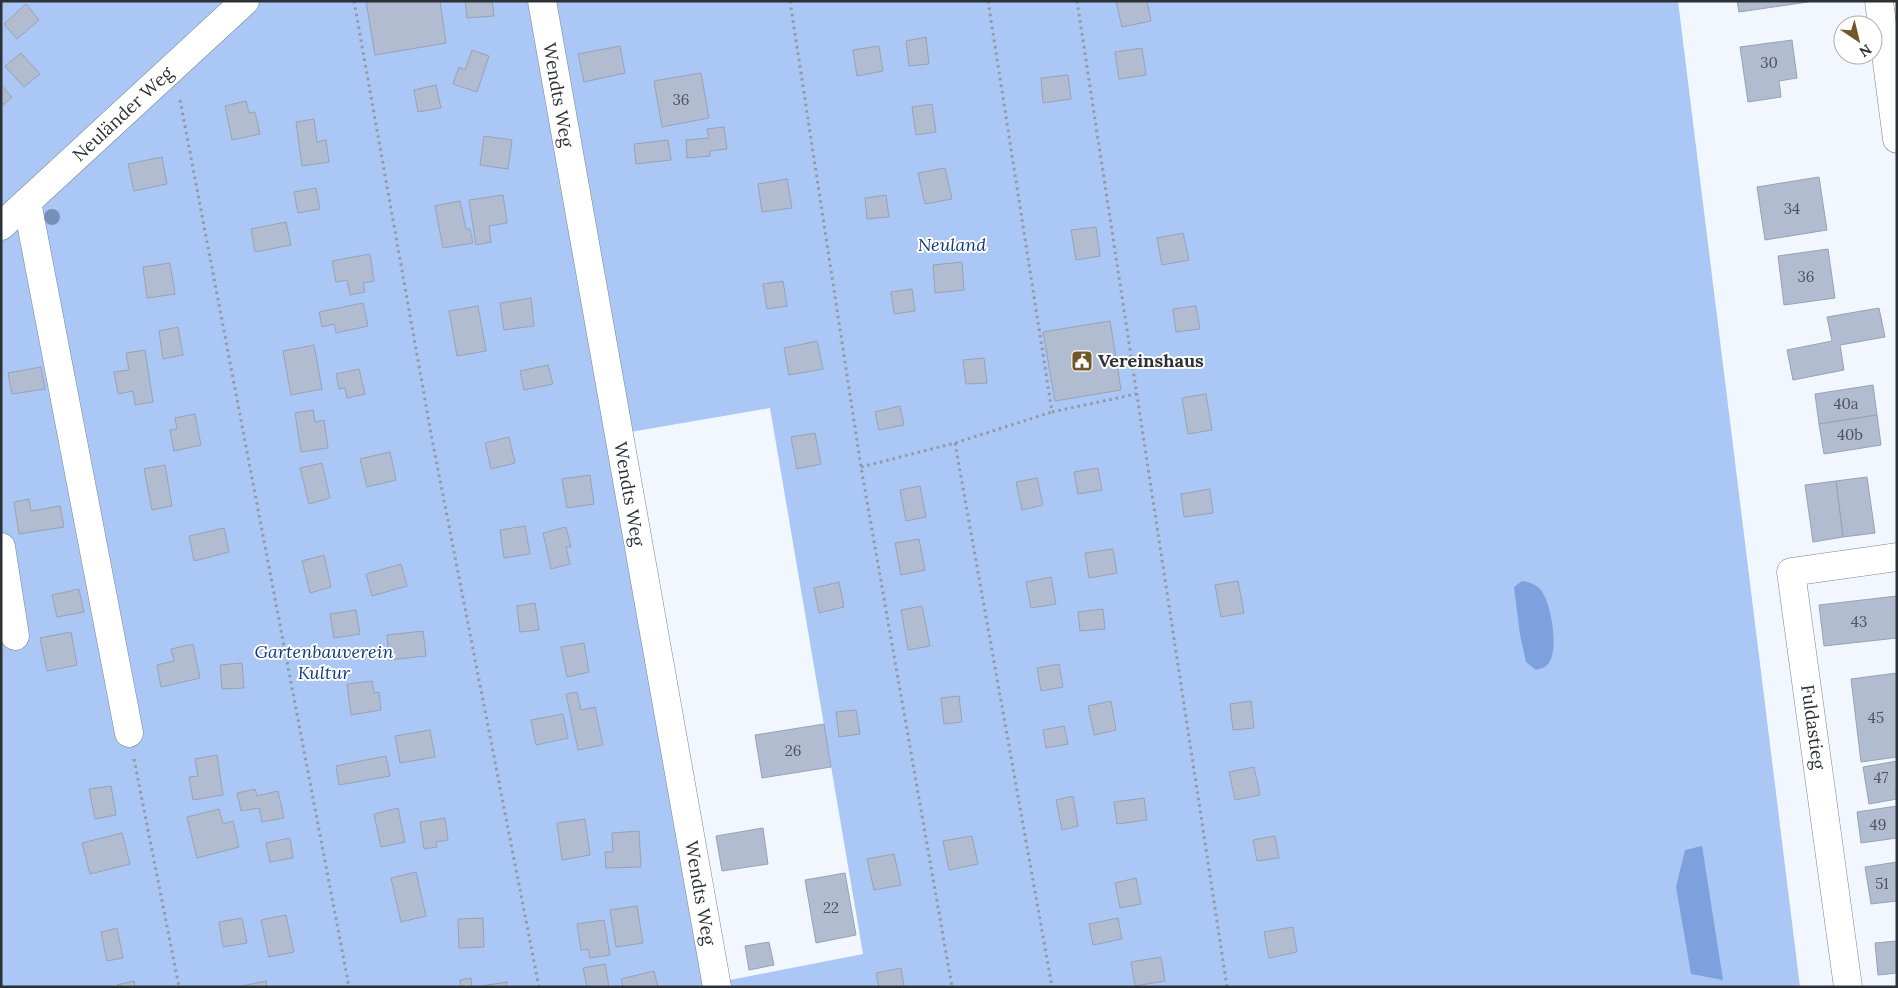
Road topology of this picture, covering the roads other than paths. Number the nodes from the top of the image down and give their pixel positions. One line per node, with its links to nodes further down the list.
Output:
1 (244, 1): 5 (street, Neuländer Weg)
2 (542, 1): 11 (street, Wendts Weg)
3 (1879, 1): 4 (street)
4 (1897, 139)
5 (27, 202): 6 (street, Neuländer Weg); 10 (street)
6 (1, 226)
7 (1, 547): 9 (street)
8 (1897, 557): 12 (street, Fuldastieg)
9 (15, 636)
10 (129, 733)
11 (717, 987)
12 (1848, 987)

